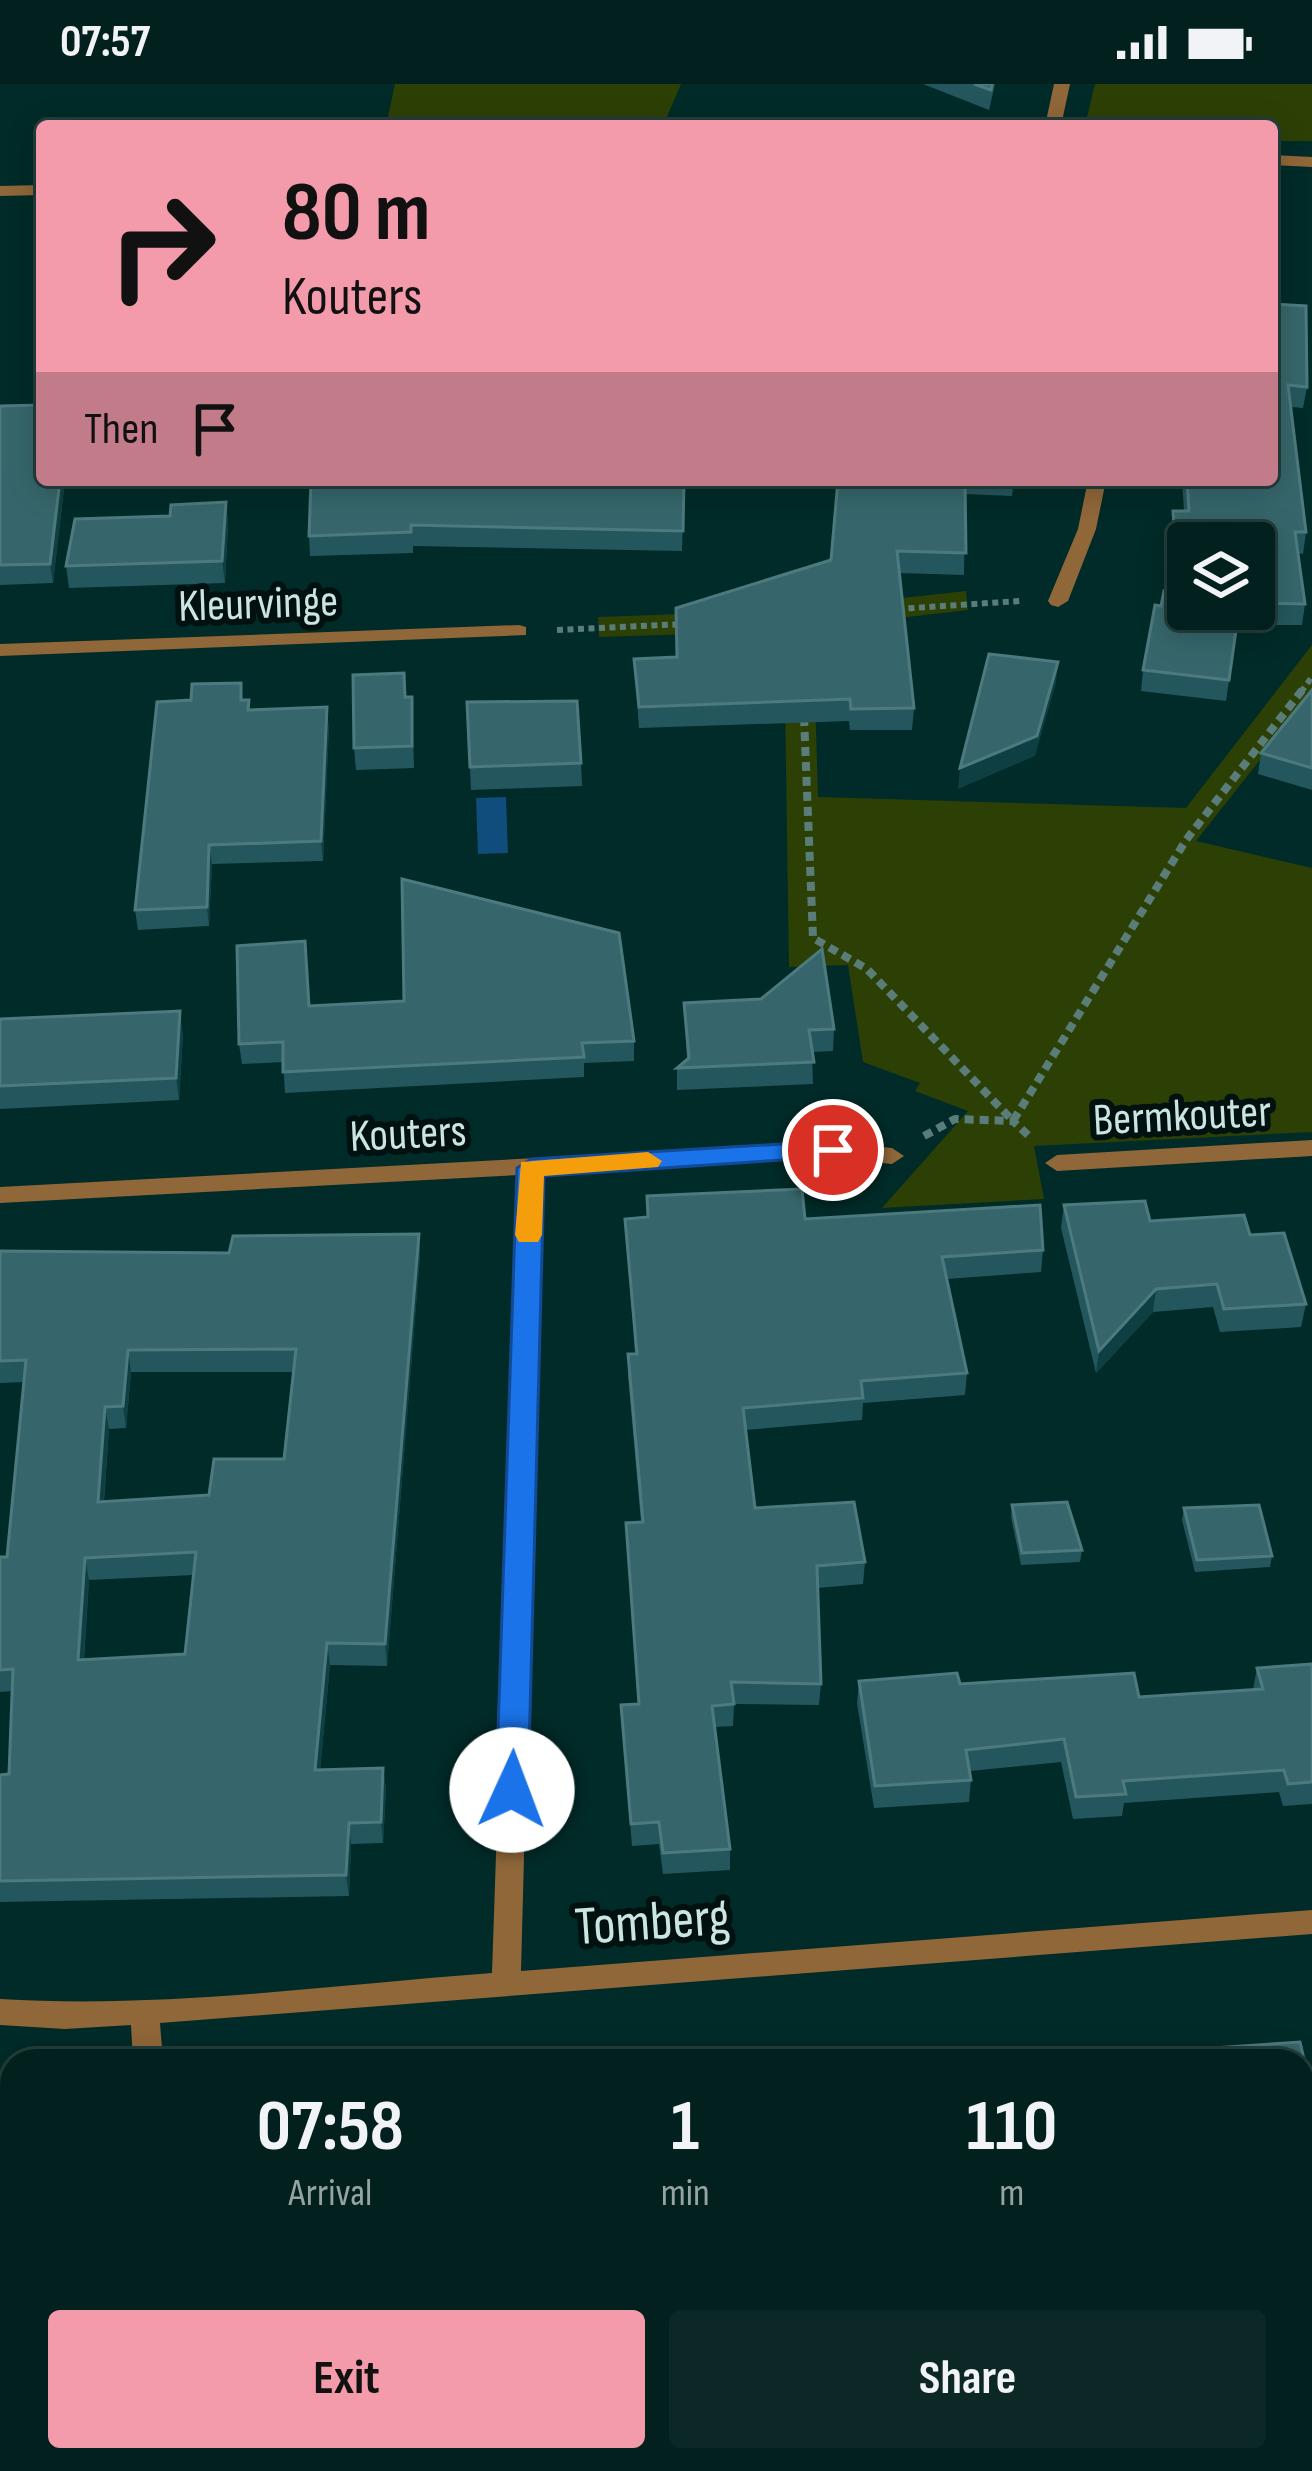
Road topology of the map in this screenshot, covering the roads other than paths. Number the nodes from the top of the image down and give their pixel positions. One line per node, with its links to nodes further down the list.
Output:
1 (1062, 84): 2 (street)
2 (1054, 120)
3 (1278, 160): 4 (street)
4 (1312, 162)
5 (36, 190): 6 (street)
6 (0, 191)
7 (1096, 486): 8 (street)
8 (1058, 601)
9 (519, 631): 10 (street, Kleurvinge)
10 (0, 650)
11 (1312, 1148): 13 (street, Bermkouter)
12 (892, 1156): 14 (street, Kouters)
13 (1057, 1163)
14 (531, 1168): 15 (street, Kouters); 17 (street)
15 (0, 1195)
16 (1312, 1922): 17 (street, Tomberg)
17 (506, 1982): 19 (street, Tomberg)
18 (0, 2012): 19 (street, Tomberg)
19 (145, 2012): 20 (street)
20 (147, 2049)

